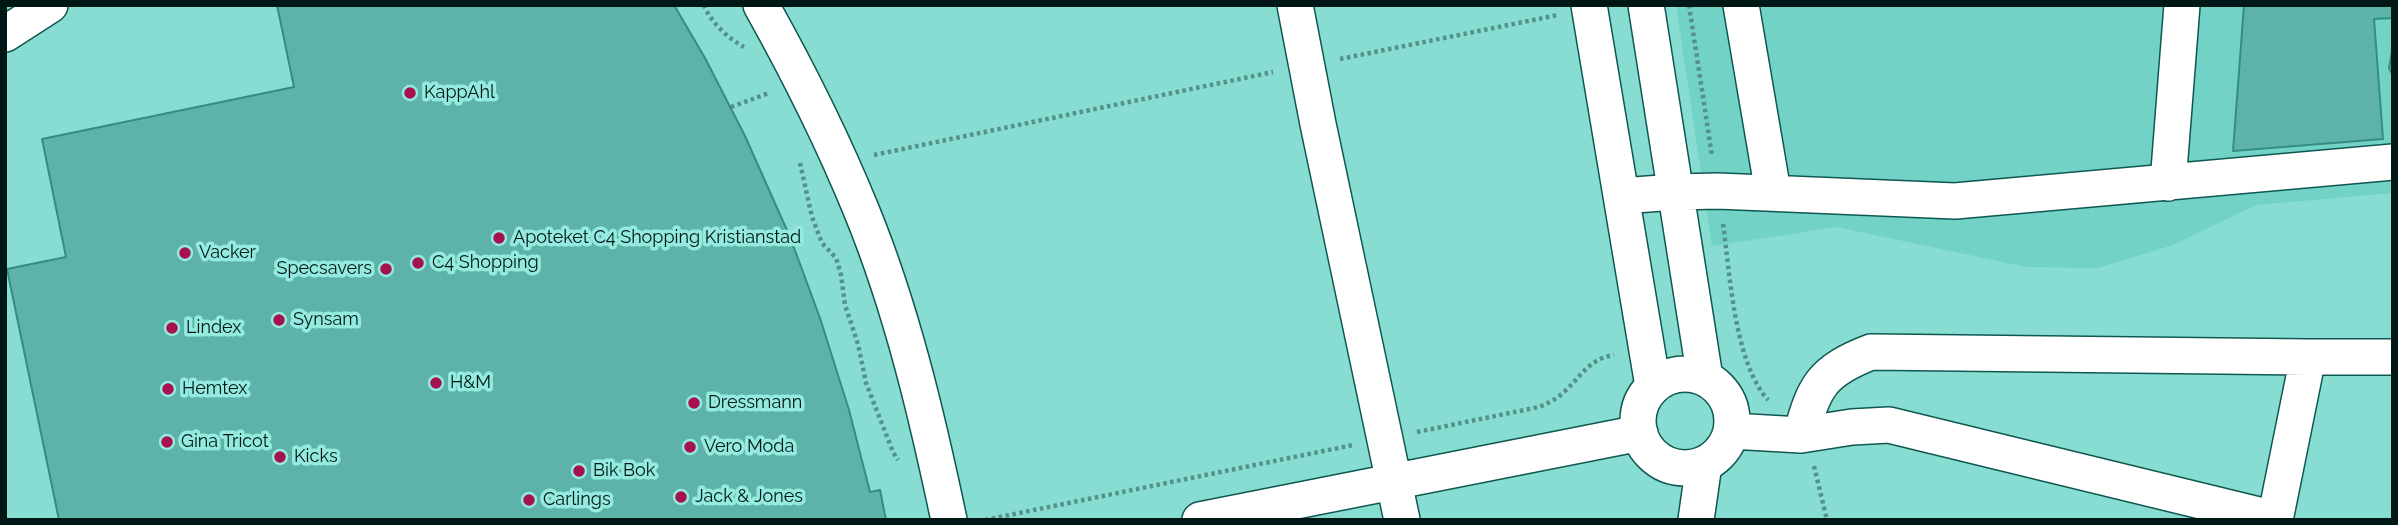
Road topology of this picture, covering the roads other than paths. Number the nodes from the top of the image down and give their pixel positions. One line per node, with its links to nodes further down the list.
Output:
1 (50, 5): 8 (lane)
2 (761, 5): 25 (lane)
3 (1296, 5): 22 (lane)
4 (1646, 5): 11 (lane)
5 (1741, 5): 12 (lane)
6 (2182, 5): 10 (lane)
7 (1589, 7): 13 (lane)
8 (5, 34)
9 (2393, 162): 10 (lane)
10 (2168, 183): 12 (lane)
11 (1675, 192): 12 (lane); 13 (lane); 16 (lane)
12 (1773, 192)
13 (1621, 196): 17 (lane)
14 (2308, 357): 15 (lane); 20 (lane); 24 (lane)
15 (2393, 357)
16 (1705, 378): 17 (lane); 18 (lane)
17 (1653, 386): 19 (lane)
18 (1731, 431): 20 (lane); 21 (lane)
19 (1640, 433): 21 (lane); 22 (lane)
20 (1801, 435): 24 (lane)
21 (1688, 465): 23 (lane)
22 (1394, 480): 26 (lane); 27 (lane)
23 (1697, 516)
24 (2275, 519)
25 (949, 520)
26 (1200, 520)
27 (1402, 520)

